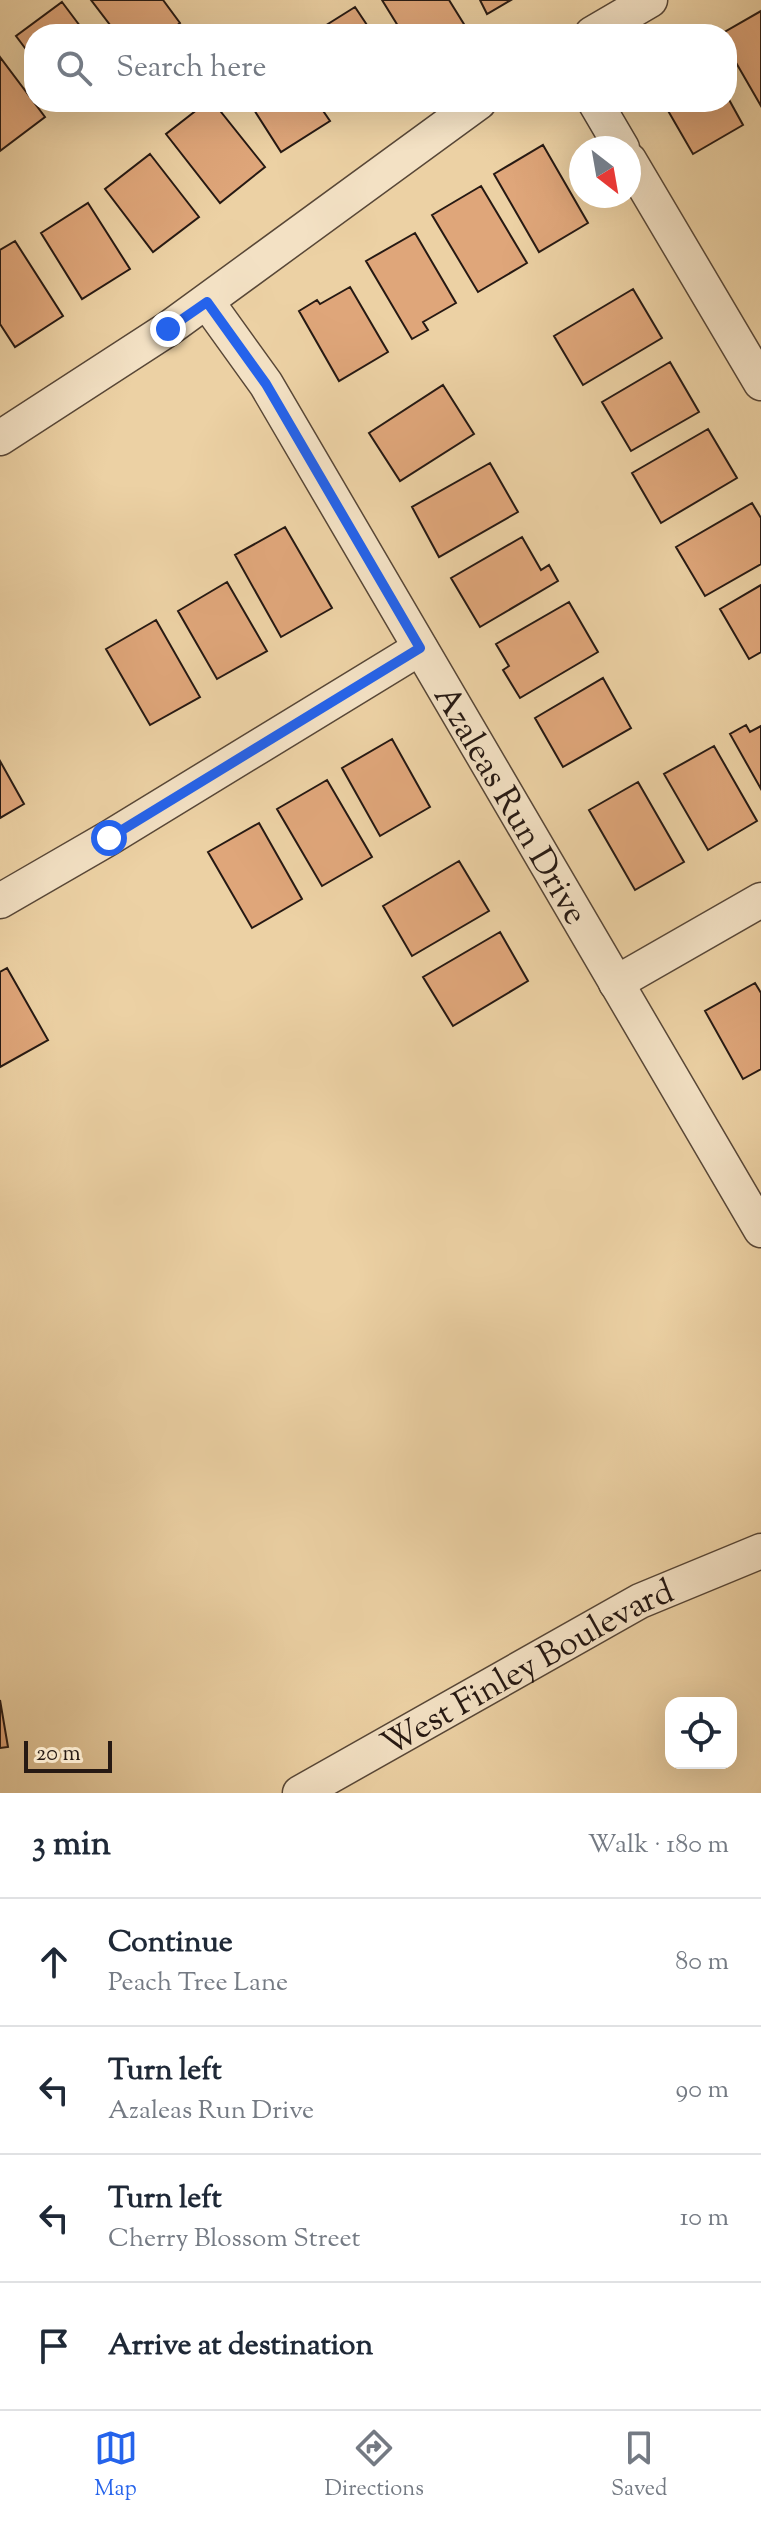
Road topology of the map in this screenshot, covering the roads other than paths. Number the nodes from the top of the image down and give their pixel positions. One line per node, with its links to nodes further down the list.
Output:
1 (650, 0): 2 (street)
2 (609, 24)
3 (465, 112): 7 (street)
4 (601, 112): 5 (street)
5 (615, 136)
6 (641, 180): 8 (street)
7 (207, 302): 9 (street); 10 (street, Azaleas Run Drive)
8 (761, 383)
9 (0, 438)
10 (420, 648): 12 (street); 13 (street, Azaleas Run Drive)
11 (761, 900): 13 (street)
12 (0, 901)
13 (616, 983): 14 (street, Azaleas Run Drive)
14 (761, 1230)
15 (761, 1551): 16 (street, West Finley Boulevard)
16 (300, 1793)

